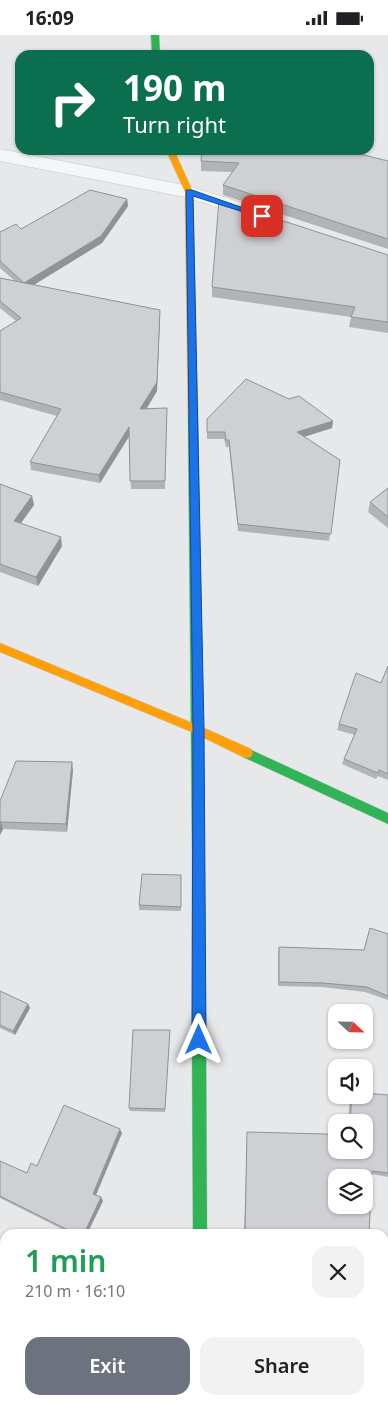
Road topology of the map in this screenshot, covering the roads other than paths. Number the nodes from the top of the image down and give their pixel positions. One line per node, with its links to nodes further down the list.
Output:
1 (155, 35): 2 (main road)
2 (156, 50)
3 (0, 155): 5 (street)
4 (172, 155): 5 (main road)
5 (189, 192): 6 (street); 8 (main road)
6 (274, 220)
7 (0, 647): 8 (main road)
8 (198, 729): 9 (main road); 10 (main road)
9 (388, 819)
10 (200, 1229)

